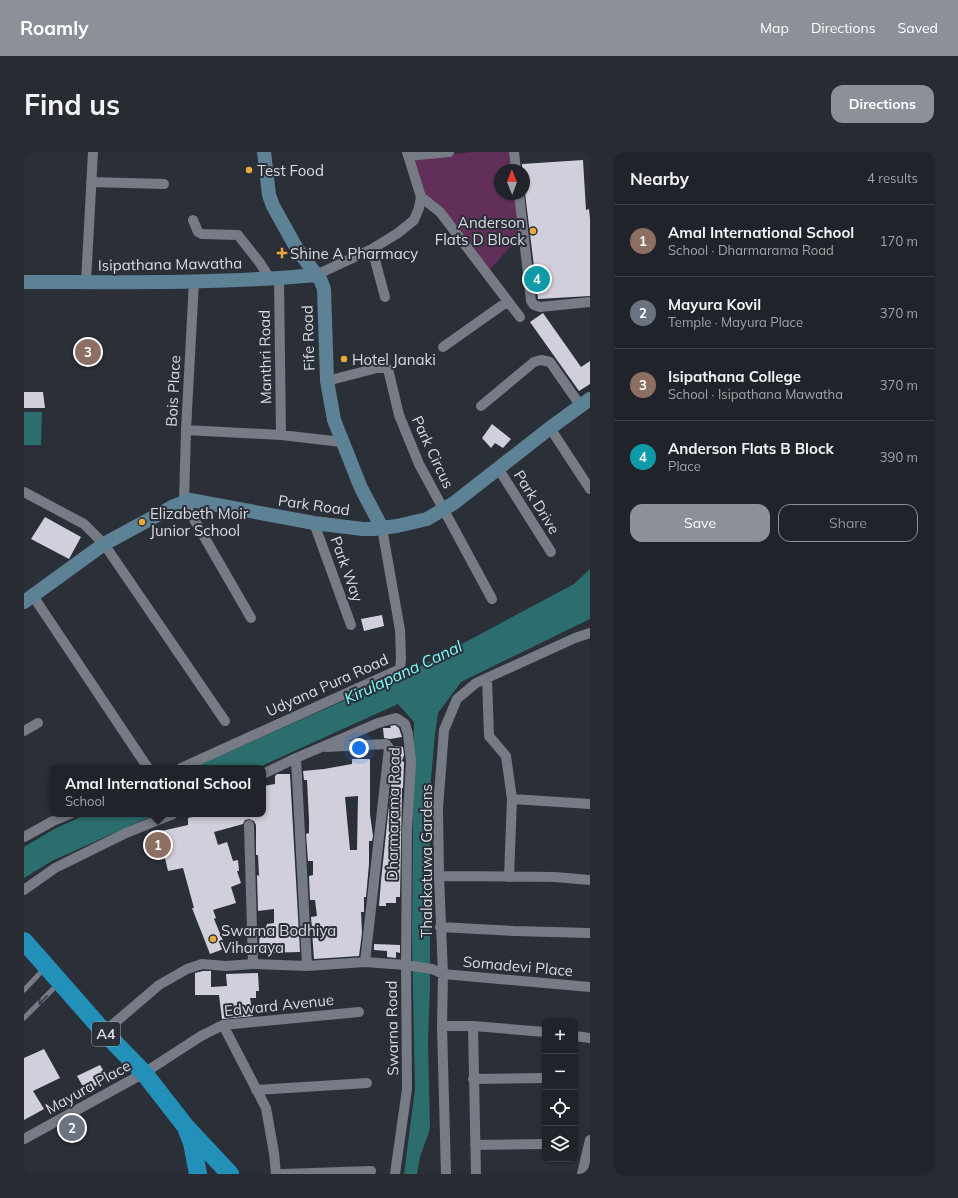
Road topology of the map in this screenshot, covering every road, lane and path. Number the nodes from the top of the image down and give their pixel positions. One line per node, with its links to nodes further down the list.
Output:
1 (93, 152): 7 (street)
2 (264, 152): 13 (main road, Fife Road)
3 (449, 152): 5 (street)
4 (514, 152): 6 (street)
5 (408, 154): 9 (street)
6 (515, 164)
7 (91, 182): 8 (street); 17 (street)
8 (164, 184)
9 (421, 197): 12 (street); 19 (street)
10 (520, 200): 20 (street)
11 (194, 220): 14 (street)
12 (372, 249): 13 (street); 18 (street)
13 (316, 274): 14 (main road, Isipathana Mawatha); 23 (main road, Fife Road)
14 (274, 279): 15 (main road, Isipathana Mawatha); 28 (street, Manthri Road)
15 (194, 281): 17 (main road, Isipathana Mawatha); 27 (street, Bois Place)
16 (24, 282): 17 (main road, Isipathana Mawatha)
17 (86, 282)
18 (385, 296)
19 (508, 301): 21 (street); 22 (street)
20 (590, 302)
21 (520, 317)
22 (443, 347)
23 (327, 381): 29 (main road, Fife Road); 34 (street, Park Circus)
24 (585, 402): 25 (street); 26 (main road, Park Road)
25 (481, 406)
26 (550, 428): 30 (main road, Park Road); 31 (street)
27 (186, 430): 28 (street); 33 (street, Bois Place)
28 (281, 435): 29 (street)
29 (342, 442): 36 (main road, Fife Road)
30 (498, 468): 34 (main road, Park Road); 38 (street, Park Drive)
31 (590, 489)
32 (24, 492): 37 (street)
33 (184, 502): 35 (main road, Park Road); 37 (main road, Park Road); 41 (street)
34 (444, 509): 36 (main road, Park Road); 40 (street, Park Circus)
35 (314, 523): 36 (main road, Park Road); 42 (street, Park Way)
36 (382, 528): 51 (street, Udyana Pura Road)
37 (104, 544): 39 (main road, Park Road); 45 (street)
38 (551, 552)
39 (28, 599): 50 (street)
40 (492, 599)
41 (251, 618)
42 (351, 624)
43 (590, 633): 44 (street, Thalakotuwa Gardens)
44 (487, 678): 53 (street); 59 (street, Thalakotuwa Gardens)
45 (225, 721)
46 (38, 723): 47 (street)
47 (24, 731)
48 (319, 748): 49 (street, Dharmarama Road); 66 (street); 68 (street, Dharmarama Road)
49 (296, 758): 52 (street, Dharmarama Road); 69 (street)
50 (146, 765)
51 (188, 765)
52 (266, 773)
53 (512, 799): 54 (street); 60 (street)
54 (590, 804)
55 (63, 817): 58 (street)
56 (165, 817): 62 (street)
57 (249, 825): 67 (street)
58 (24, 837)
59 (438, 876): 60 (street); 63 (street, Thalakotuwa Gardens)
60 (509, 877): 61 (street)
61 (590, 880)
62 (24, 890)
63 (440, 927): 64 (street); 71 (street, Thalakotuwa Gardens)
64 (590, 933)
65 (24, 941): 70 (highway, A4)
66 (365, 962): 68 (street, Swarna Road); 69 (street, Swarna Road)
67 (253, 964): 69 (street, Swarna Road); 81 (street, Swarna Road)
68 (406, 965): 71 (street, Somadevi Place); 101 (street, Swarna Road)
69 (307, 966)
70 (46, 967): 72 (highway, A4); 74 (lane)
71 (443, 974): 73 (street, Somadevi Place); 79 (street, Thalakotuwa Gardens)
72 (60, 982): 77 (lane, one-way to 77); 81 (highway, A4)
73 (590, 987)
74 (24, 990)
75 (359, 1012): 78 (street, Edward Avenue)
76 (24, 1015): 77 (lane)
77 (24, 1019)
78 (223, 1025): 85 (street, Edward Avenue); 89 (street)
79 (442, 1026): 80 (street); 102 (street, Thalakotuwa Gardens)
80 (473, 1026): 82 (street); 87 (street)
81 (104, 1032): 85 (highway, A4)
82 (542, 1032)
83 (578, 1036): 84 (street)
84 (590, 1038)
85 (144, 1073): 90 (highway, A4); 91 (street, Mayura Place)
86 (542, 1078): 87 (street)
87 (473, 1079): 94 (street)
88 (367, 1083): 89 (street)
89 (256, 1090): 99 (street)
90 (186, 1127): 96 (highway, A4); 98 (highway, A4)
91 (24, 1139)
92 (590, 1140): 104 (street)
93 (542, 1144): 94 (street)
94 (475, 1145): 103 (street)
95 (371, 1171): 100 (street)
96 (197, 1174)
97 (207, 1174): 98 (highway)
98 (230, 1174)
99 (276, 1174)
100 (283, 1174)
101 (395, 1174)
102 (446, 1174)
103 (476, 1174)
104 (582, 1174)

